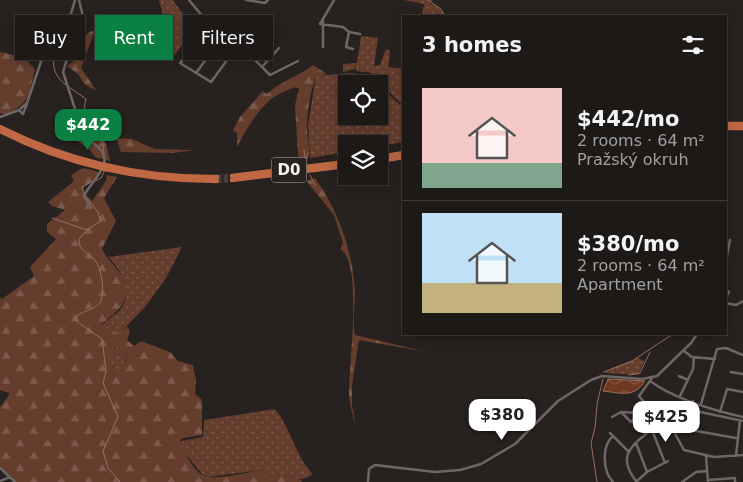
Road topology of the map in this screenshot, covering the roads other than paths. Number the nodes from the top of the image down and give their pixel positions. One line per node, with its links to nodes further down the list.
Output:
1 (75, 0): 7 (street)
2 (79, 0): 40 (street)
3 (189, 0): 8 (street)
4 (246, 0): 5 (street)
5 (268, 0)
6 (334, 0): 9 (street)
7 (70, 15)
8 (201, 15)
9 (324, 22): 10 (street); 12 (street)
10 (349, 32): 11 (street); 14 (street)
11 (360, 34)
12 (323, 47)
13 (279, 48): 21 (street)
14 (353, 49)
15 (42, 60): 23 (street)
16 (183, 60): 22 (street)
17 (205, 60): 22 (street)
18 (228, 60): 22 (street)
19 (254, 60): 21 (street)
20 (298, 61): 21 (street)
21 (262, 67)
22 (196, 73)
23 (28, 100): 24 (street); 24 (street)
24 (19, 110): 25 (street)
25 (0, 117)
26 (727, 124): 27 (highway)
27 (743, 124)
28 (0, 126): 35 (highway)
29 (727, 128): 30 (highway)
30 (743, 128)
31 (0, 131): 35 (highway)
32 (402, 153): 33 (highway)
33 (388, 156)
34 (402, 157): 36 (highway)
35 (71, 158): 39 (highway)
36 (388, 160)
37 (338, 163): 38 (highway, D0)
38 (338, 167)
39 (217, 179)
40 (90, 204)
41 (730, 240): 42 (street)
42 (727, 256)
43 (743, 301): 44 (street)
44 (727, 302)
45 (696, 335): 46 (street)
46 (684, 351): 48 (street); 53 (street)
47 (743, 355): 49 (street)
48 (694, 357): 49 (street); 54 (street)
49 (715, 359): 58 (street)
50 (731, 372): 51 (street)
51 (743, 374)
52 (679, 376): 54 (street)
53 (651, 380): 56 (street); 59 (street); 86 (street)
54 (688, 380): 56 (street)
55 (743, 392): 63 (street)
56 (680, 396): 57 (street)
57 (693, 401): 58 (street); 60 (street)
58 (701, 404): 63 (street)
59 (647, 407): 64 (street); 67 (street)
60 (691, 410): 68 (street); 69 (street)
61 (665, 411): 67 (street)
62 (622, 412): 64 (street); 64 (street); 65 (street)
63 (720, 412): 66 (street)
64 (640, 413)
65 (612, 417)
66 (743, 417)
67 (656, 418): 70 (street)
68 (742, 421): 73 (street)
69 (686, 429): 73 (street); 77 (street)
70 (652, 430): 74 (street); 81 (street)
71 (610, 433): 72 (street)
72 (613, 436): 75 (street); 87 (street)
73 (736, 438): 78 (street)
74 (636, 443): 75 (street); 81 (street)
75 (628, 451): 88 (street)
76 (743, 455): 78 (street)
77 (706, 456): 78 (street); 80 (street)
78 (736, 456)
79 (0, 468): 82 (street)
80 (707, 471): 84 (street); 89 (street)
81 (647, 472): 88 (street)
82 (10, 477): 83 (street); 85 (street)
83 (0, 481)
84 (708, 481): 90 (street)
85 (15, 482)
86 (368, 482)
87 (613, 482)
88 (636, 482)
89 (682, 482)
90 (735, 482)

